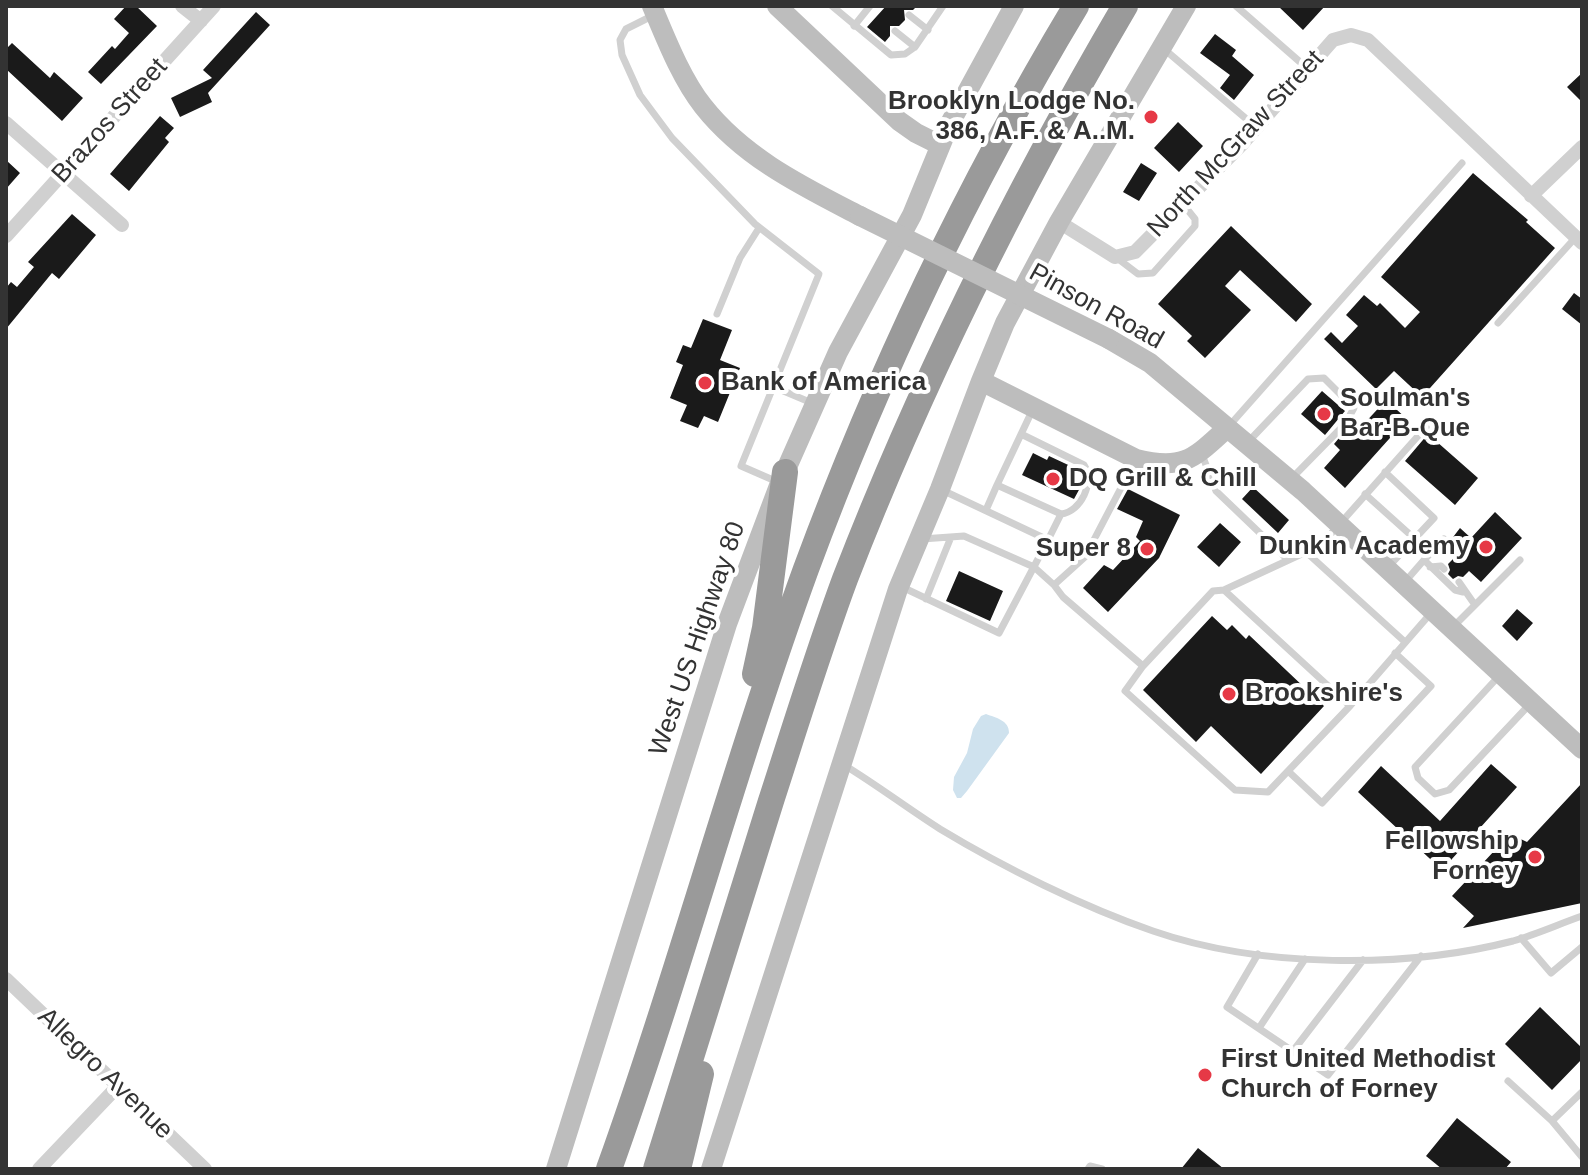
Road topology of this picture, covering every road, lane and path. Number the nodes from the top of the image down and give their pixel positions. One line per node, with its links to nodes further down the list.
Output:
1 (182, 6): 15 (street)
2 (214, 6): 15 (street, Brazos Street)
3 (777, 6): 24 (main road)
4 (832, 6): 16 (lane)
5 (1014, 6): 24 (main road, West US Highway 80)
6 (1076, 6): 88 (highway)
7 (1125, 6): 89 (highway)
8 (1186, 6): 20 (main road)
9 (1236, 6): 21 (lane)
10 (869, 7): 14 (lane); 16 (lane)
11 (940, 7): 17 (lane)
12 (654, 10): 32 (lane); 43 (main road, Pinson Road, bridge)
13 (909, 15): 17 (lane)
14 (877, 16)
15 (201, 21): 27 (street, Brazos Street)
16 (854, 26): 19 (lane)
17 (928, 30): 19 (lane)
18 (895, 31): 19 (lane)
19 (915, 47)
20 (1162, 47): 23 (lane); 30 (main road)
21 (1308, 69): 23 (street, North McGraw Street); 28 (street, North McGraw Street)
22 (6, 123): 27 (street)
23 (1257, 128): 29 (street, North McGraw Street)
24 (940, 145): 40 (main road, West US Highway 80)
25 (1582, 147): 28 (street)
26 (1462, 163): 43 (lane)
27 (64, 172): 31 (street); 33 (street, Brazos Street)
28 (1531, 196): 34 (street, North McGraw Street)
29 (1182, 203): 35 (street, North McGraw Street); 35 (lane)
30 (1059, 222): 35 (street); 38 (main road)
31 (122, 225)
32 (759, 228): 36 (lane); 39 (lane)
33 (6, 236)
34 (1579, 240): 37 (lane)
35 (1115, 257)
36 (717, 314)
37 (1498, 323)
38 (981, 381): 41 (main road); 52 (main road)
39 (774, 387): 40 (lane); 49 (lane)
40 (814, 404): 49 (main road, West US Highway 80)
41 (1033, 408): 44 (lane); 47 (main road)
42 (1426, 427): 48 (lane)
43 (1227, 428): 45 (main road, Pinson Road); 46 (main road)
44 (1021, 434): 51 (lane); 55 (lane)
45 (1246, 444): 50 (main road, Pinson Road); 50 (lane)
46 (1201, 451): 47 (main road); 63 (lane)
47 (1136, 459): 71 (lane)
48 (1385, 472): 53 (lane); 59 (lane)
49 (783, 478): 88 (highway); 107 (main road, West US Highway 80)
50 (1290, 481): 56 (main road, Pinson Road)
51 (997, 485): 54 (lane); 55 (lane)
52 (940, 489): 54 (lane); 58 (main road)
53 (1365, 494): 56 (lane); 59 (lane)
54 (986, 510): 61 (lane)
55 (1061, 514): 61 (lane)
56 (1338, 524): 62 (lane); 67 (main road, Pinson Road)
57 (951, 537): 58 (lane); 66 (lane); 75 (lane)
58 (920, 539): 72 (main road)
59 (1415, 539): 67 (lane)
60 (1444, 539): 65 (lane)
61 (1048, 540): 66 (lane)
62 (1306, 552): 63 (lane); 79 (lane)
63 (1288, 560): 73 (lane)
64 (1520, 560): 76 (lane)
65 (1427, 563): 68 (lane); 70 (lane); 74 (lane)
66 (1034, 567): 71 (lane); 75 (lane)
67 (1387, 569): 70 (main road, Pinson Road)
68 (1444, 569)
69 (1459, 582): 74 (lane)
70 (1403, 584): 77 (main road, Pinson Road)
71 (1054, 585): 81 (lane)
72 (900, 586): 75 (lane); 86 (main road)
73 (1224, 590): 81 (lane); 84 (lane)
74 (1463, 592): 76 (lane)
75 (926, 599)
76 (1475, 605): 78 (lane)
77 (1432, 611): 78 (main road, Pinson Road); 79 (lane)
78 (1452, 629): 82 (main road, Pinson Road)
79 (1405, 642): 80 (lane)
80 (1395, 653): 84 (lane); 87 (lane)
81 (1143, 666): 87 (lane)
82 (1501, 674): 83 (main road, Pinson Road); 83 (lane)
83 (1531, 702): 85 (main road, Pinson Road)
84 (1350, 706): 87 (lane)
85 (1582, 749)
86 (842, 764): 93 (lane); 111 (main road)
87 (1288, 771)
88 (723, 815): 108 (highway)
89 (752, 860): 109 (highway); 110 (highway)
90 (1582, 916): 91 (lane)
91 (1521, 938): 92 (lane); 94 (lane)
92 (1582, 947)
93 (1258, 954): 95 (lane); 98 (lane)
94 (1421, 956): 96 (lane); 99 (lane)
95 (1305, 959): 96 (lane); 98 (lane)
96 (1363, 960): 99 (lane)
97 (6, 979): 101 (street, Allegro Avenue)
98 (1259, 1028): 99 (lane)
99 (1293, 1051)
100 (1508, 1081): 103 (lane)
101 (118, 1086): 105 (street); 106 (street, Allegro Avenue)
102 (1582, 1092): 103 (lane)
103 (1552, 1121): 104 (lane)
104 (1582, 1157)
105 (39, 1169)
106 (205, 1169)
107 (556, 1169)
108 (609, 1169)
109 (656, 1169)
110 (678, 1169)
111 (711, 1169)
112 (1088, 1169): 113 (lane)
113 (1102, 1169)

